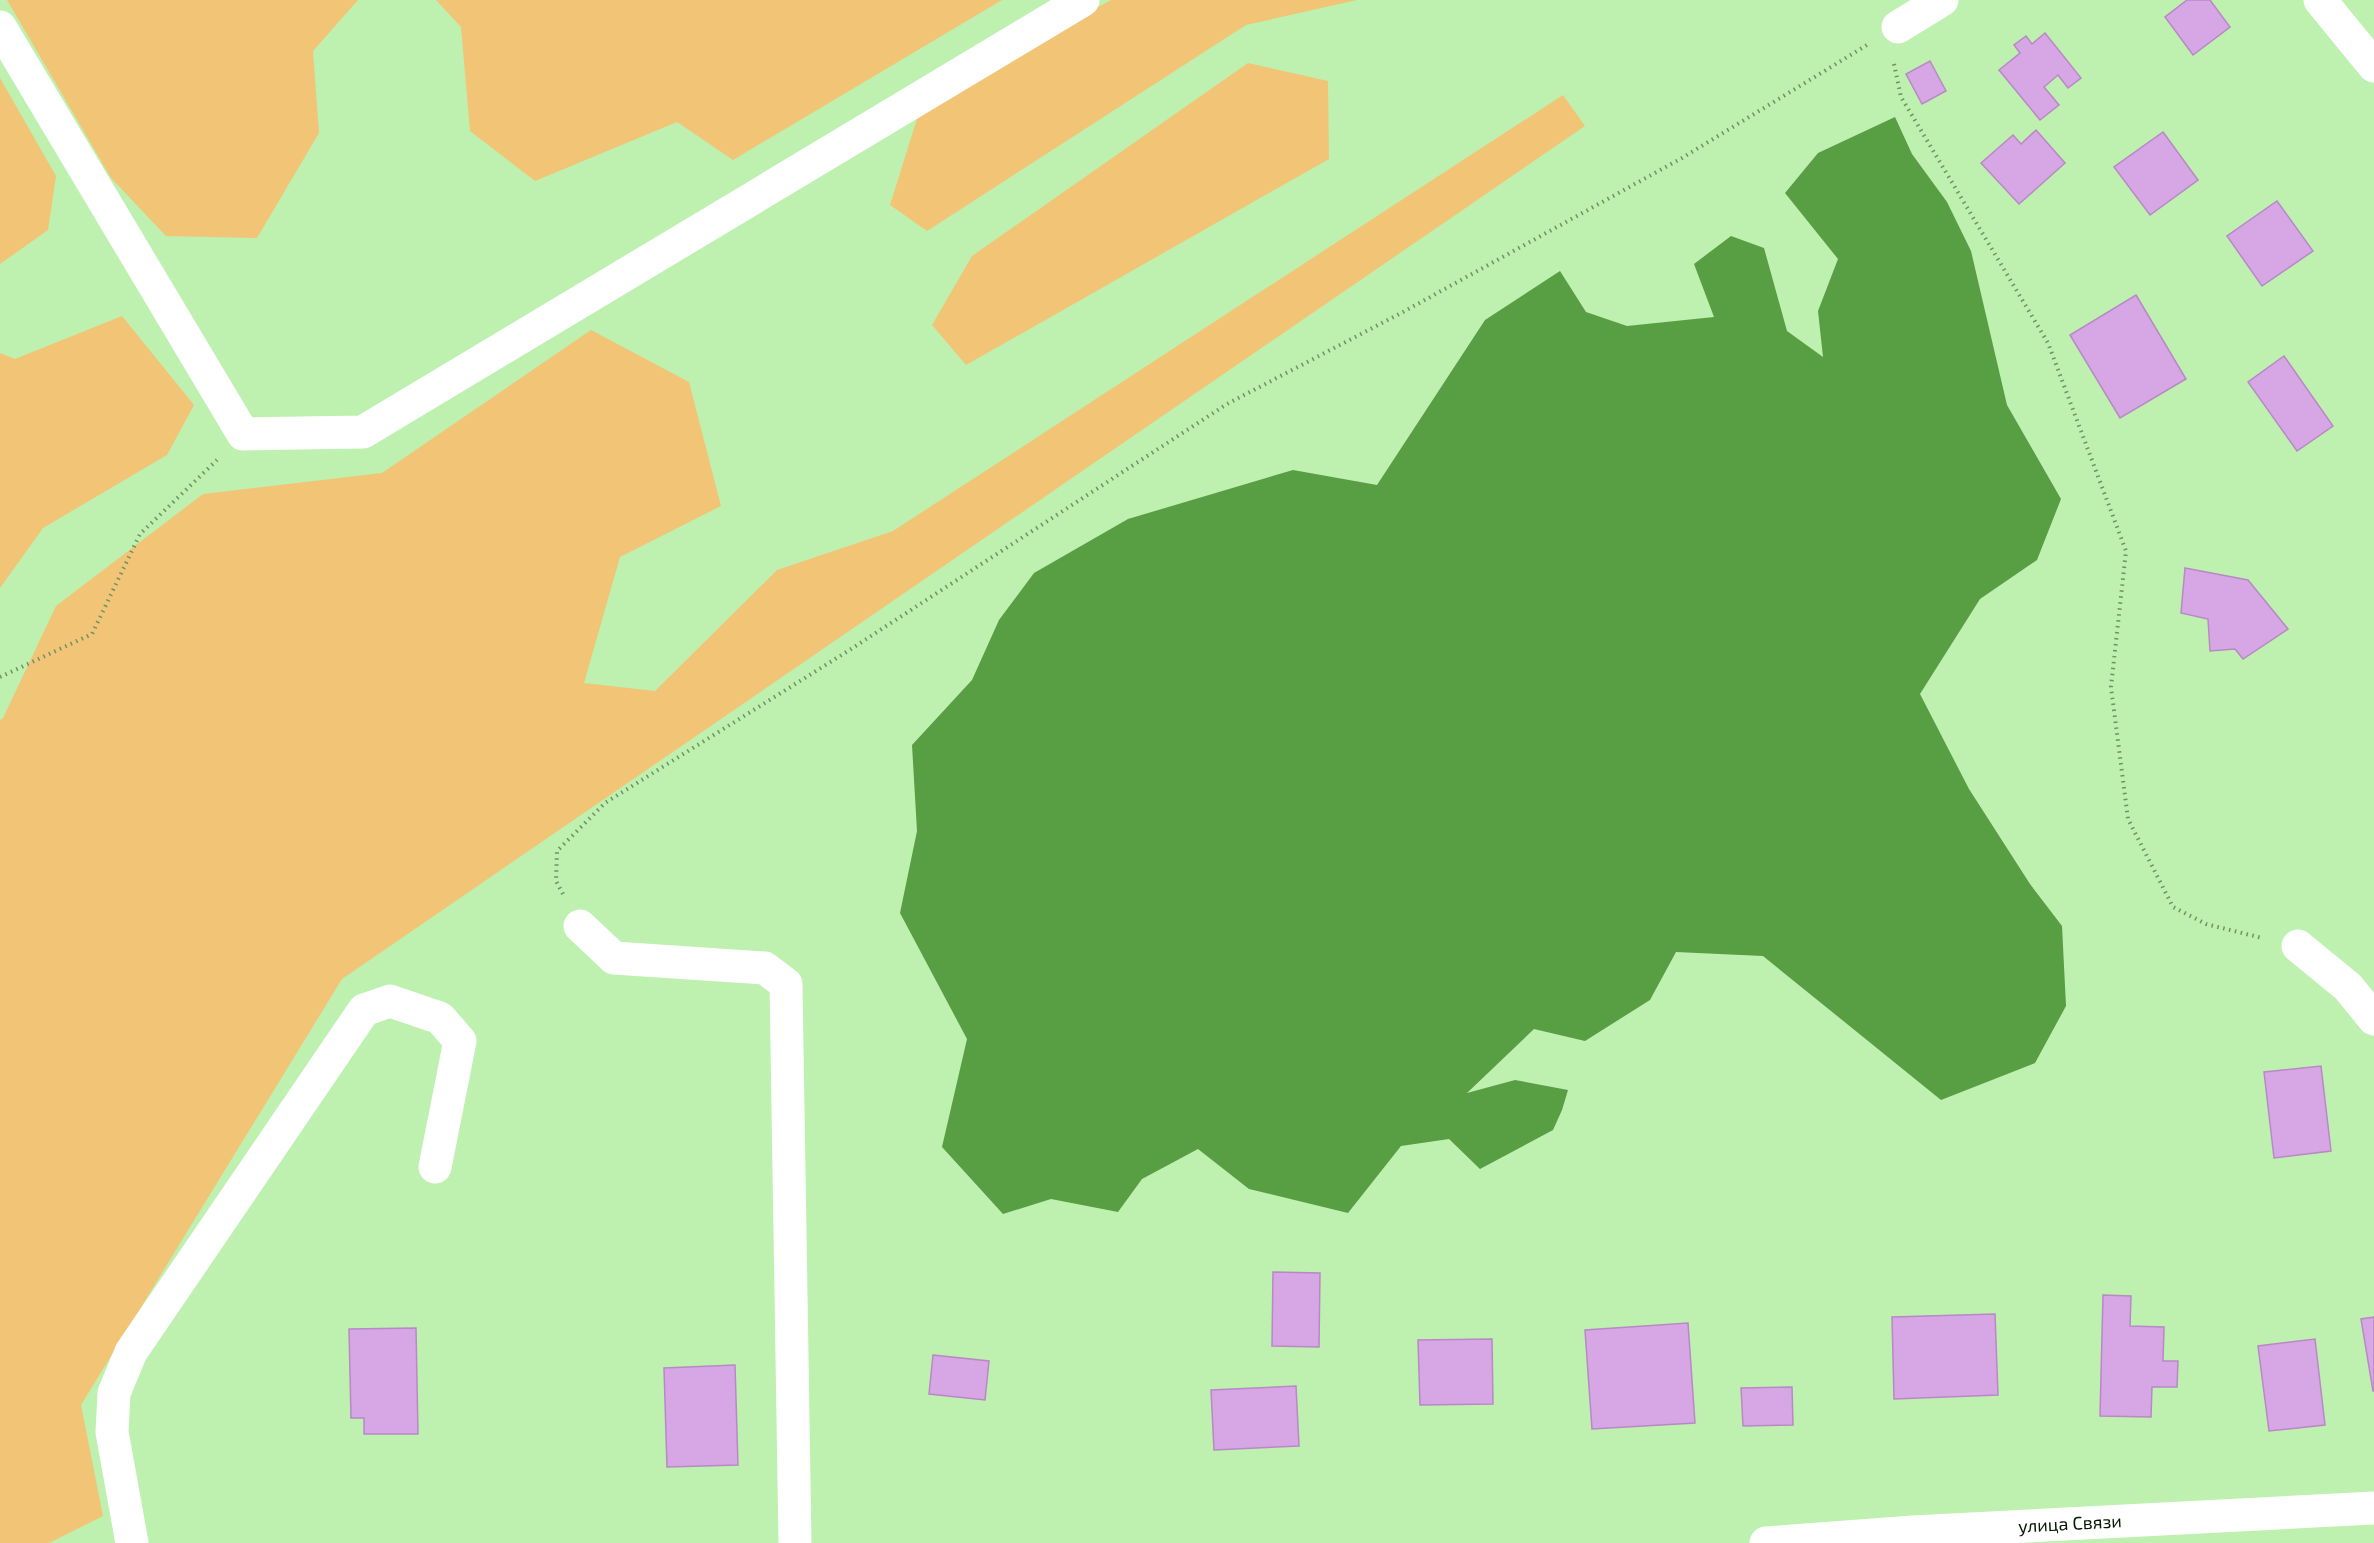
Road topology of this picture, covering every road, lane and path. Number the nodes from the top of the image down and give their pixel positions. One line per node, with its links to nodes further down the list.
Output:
1 (1083, 0): 7 (main road)
2 (1942, 0): 5 (main road)
3 (2320, 0): 6 (main road)
4 (0, 27): 7 (main road)
5 (1898, 27): 9 (path); 10 (path)
6 (2374, 66)
7 (243, 434): 8 (path)
8 (0, 677)
9 (580, 926): 16 (main road)
10 (2298, 946): 11 (main road)
11 (2374, 1019)
12 (435, 1167): 15 (main road)
13 (2374, 1508): 14 (main road, улица Связи)
14 (1913, 1538): 17 (main road, улица Связи)
15 (132, 1543)
16 (795, 1543)
17 (1766, 1543)

